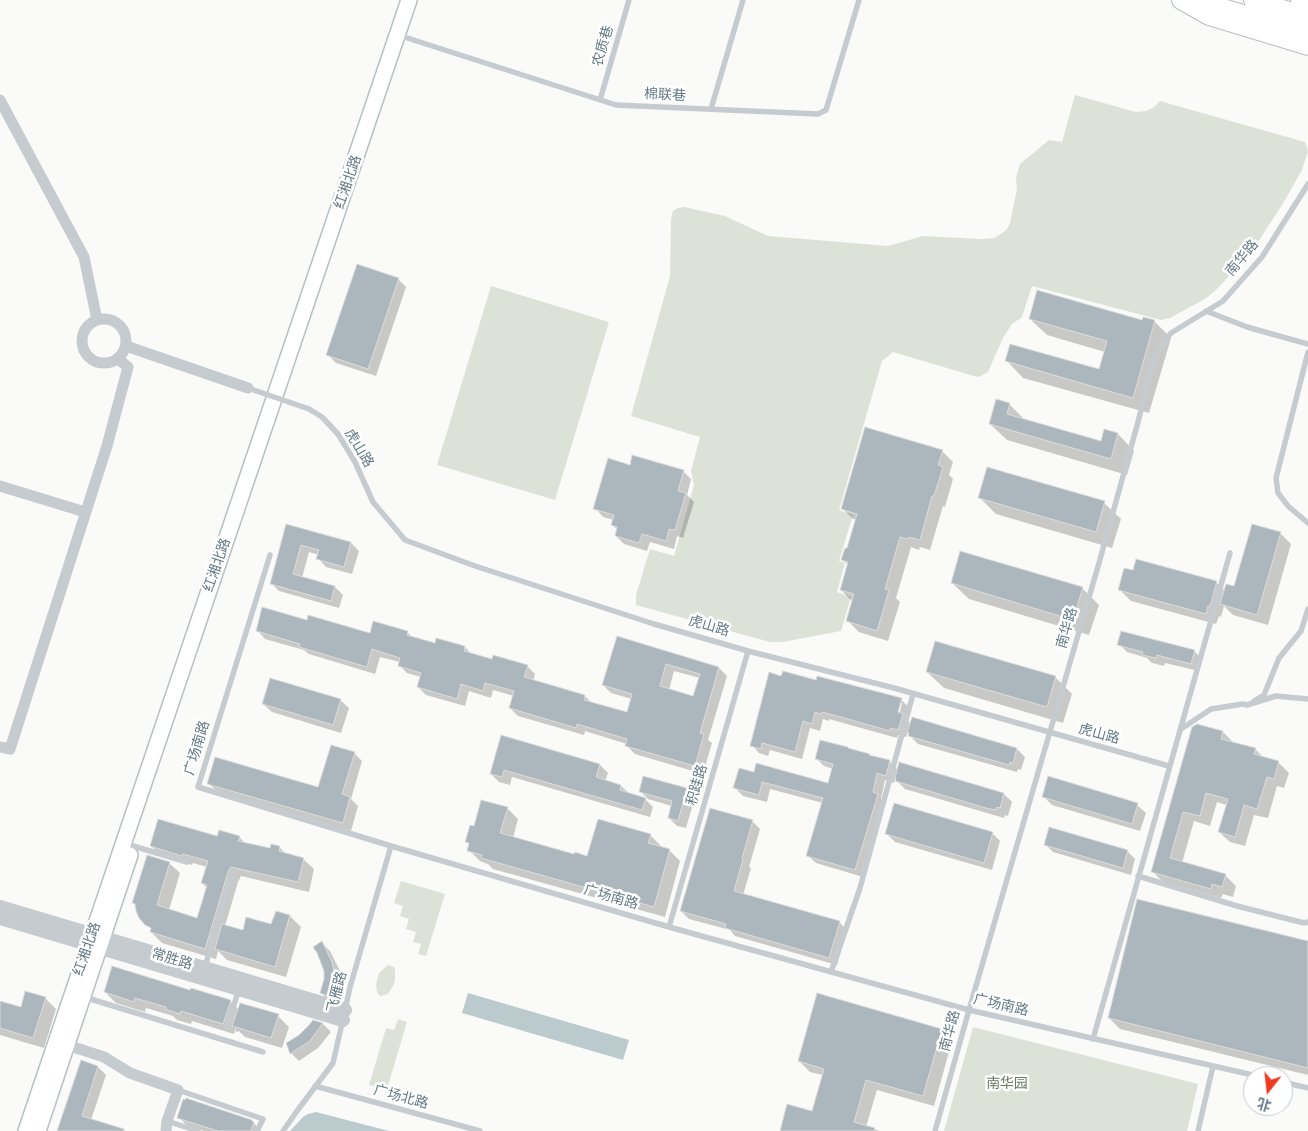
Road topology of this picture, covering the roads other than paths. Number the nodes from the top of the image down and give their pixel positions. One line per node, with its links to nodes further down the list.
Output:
1 (409, 0): 13 (main road, 红湘北路)
2 (419, 0): 13 (main road, 红湘北路)
3 (630, 0): 16 (lane, 农质巷)
4 (743, 0): 17 (lane)
5 (859, 0): 17 (lane, 棉联巷)
6 (1181, 0): 14 (main road)
7 (1195, 0): 12 (main road)
8 (1253, 0): 11 (main road)
9 (1300, 0): 10 (main road)
10 (1308, 2)
11 (1308, 17)
12 (1308, 33)
13 (402, 37): 16 (lane, 棉联巷); 40 (main road, 红湘北路); 49 (main road, 红湘北路)
14 (1308, 46)
15 (0, 100): 20 (street)
16 (600, 100): 17 (lane, 棉联巷)
17 (711, 109)
18 (1308, 184): 19 (lane, 南华路)
19 (1206, 311): 21 (lane); 37 (lane, 南华路)
20 (98, 320): 22 (street); 24 (street)
21 (1308, 344)
22 (126, 346): 24 (street); 25 (street)
23 (1308, 352): 28 (lane)
24 (118, 359): 27 (street)
25 (248, 388): 32 (lane, 虎山路, bridge)
26 (0, 486): 27 (street)
27 (85, 512): 38 (street)
28 (1308, 523)
29 (1230, 554): 36 (lane)
30 (270, 556): 41 (lane, 广场南路)
31 (1308, 609): 35 (lane)
32 (748, 650): 33 (lane, 虎山路); 48 (lane, 积跬路)
33 (913, 694): 37 (lane, 虎山路); 50 (lane)
34 (1308, 699): 35 (lane)
35 (1248, 705): 36 (lane)
36 (1181, 728): 39 (lane)
37 (1049, 733): 39 (lane, 虎山路); 54 (lane, 南华路)
38 (0, 747)
39 (1169, 766): 44 (lane)
40 (133, 846): 42 (lane); 49 (main road, 红湘北路)
41 (391, 846): 48 (lane, 广场南路); 55 (lane, 飞雁路)
42 (187, 862)
43 (232, 873): 51 (lane)
44 (1138, 876): 47 (lane); 57 (lane)
45 (0, 908): 49 (street, 常胜路)
46 (0, 918): 49 (street, 常胜路)
47 (1308, 922)
48 (669, 927): 50 (lane, 广场南路)
49 (95, 941): 51 (street, 常胜路); 53 (main road, 红湘北路); 67 (main road, 红湘北路)
50 (831, 972): 54 (lane, 广场南路)
51 (202, 973): 52 (street, 常胜路)
52 (240, 984): 55 (street, 常胜路); 56 (lane)
53 (83, 997): 58 (main road, 红湘北路); 59 (lane)
54 (969, 1010): 57 (lane, 广场南路); 73 (lane, 南华路)
55 (344, 1015): 63 (lane, 飞雁路)
56 (227, 1027)
57 (1093, 1039): 60 (lane, 广场南路)
58 (67, 1045): 65 (street); 68 (main road, 红湘北路)
59 (263, 1052)
60 (1214, 1066): 61 (lane, 广场南路); 74 (lane)
61 (1243, 1073)
62 (1293, 1084): 64 (lane)
63 (315, 1086): 71 (lane, 飞雁路); 72 (lane, 广场北路)
64 (1308, 1088)
65 (178, 1090): 66 (street); 70 (lane)
66 (166, 1126): 69 (lane)
67 (26, 1131)
68 (38, 1131)
69 (198, 1131)
70 (257, 1131)
71 (283, 1131)
72 (480, 1131)
73 (935, 1131)
74 (1198, 1131)

